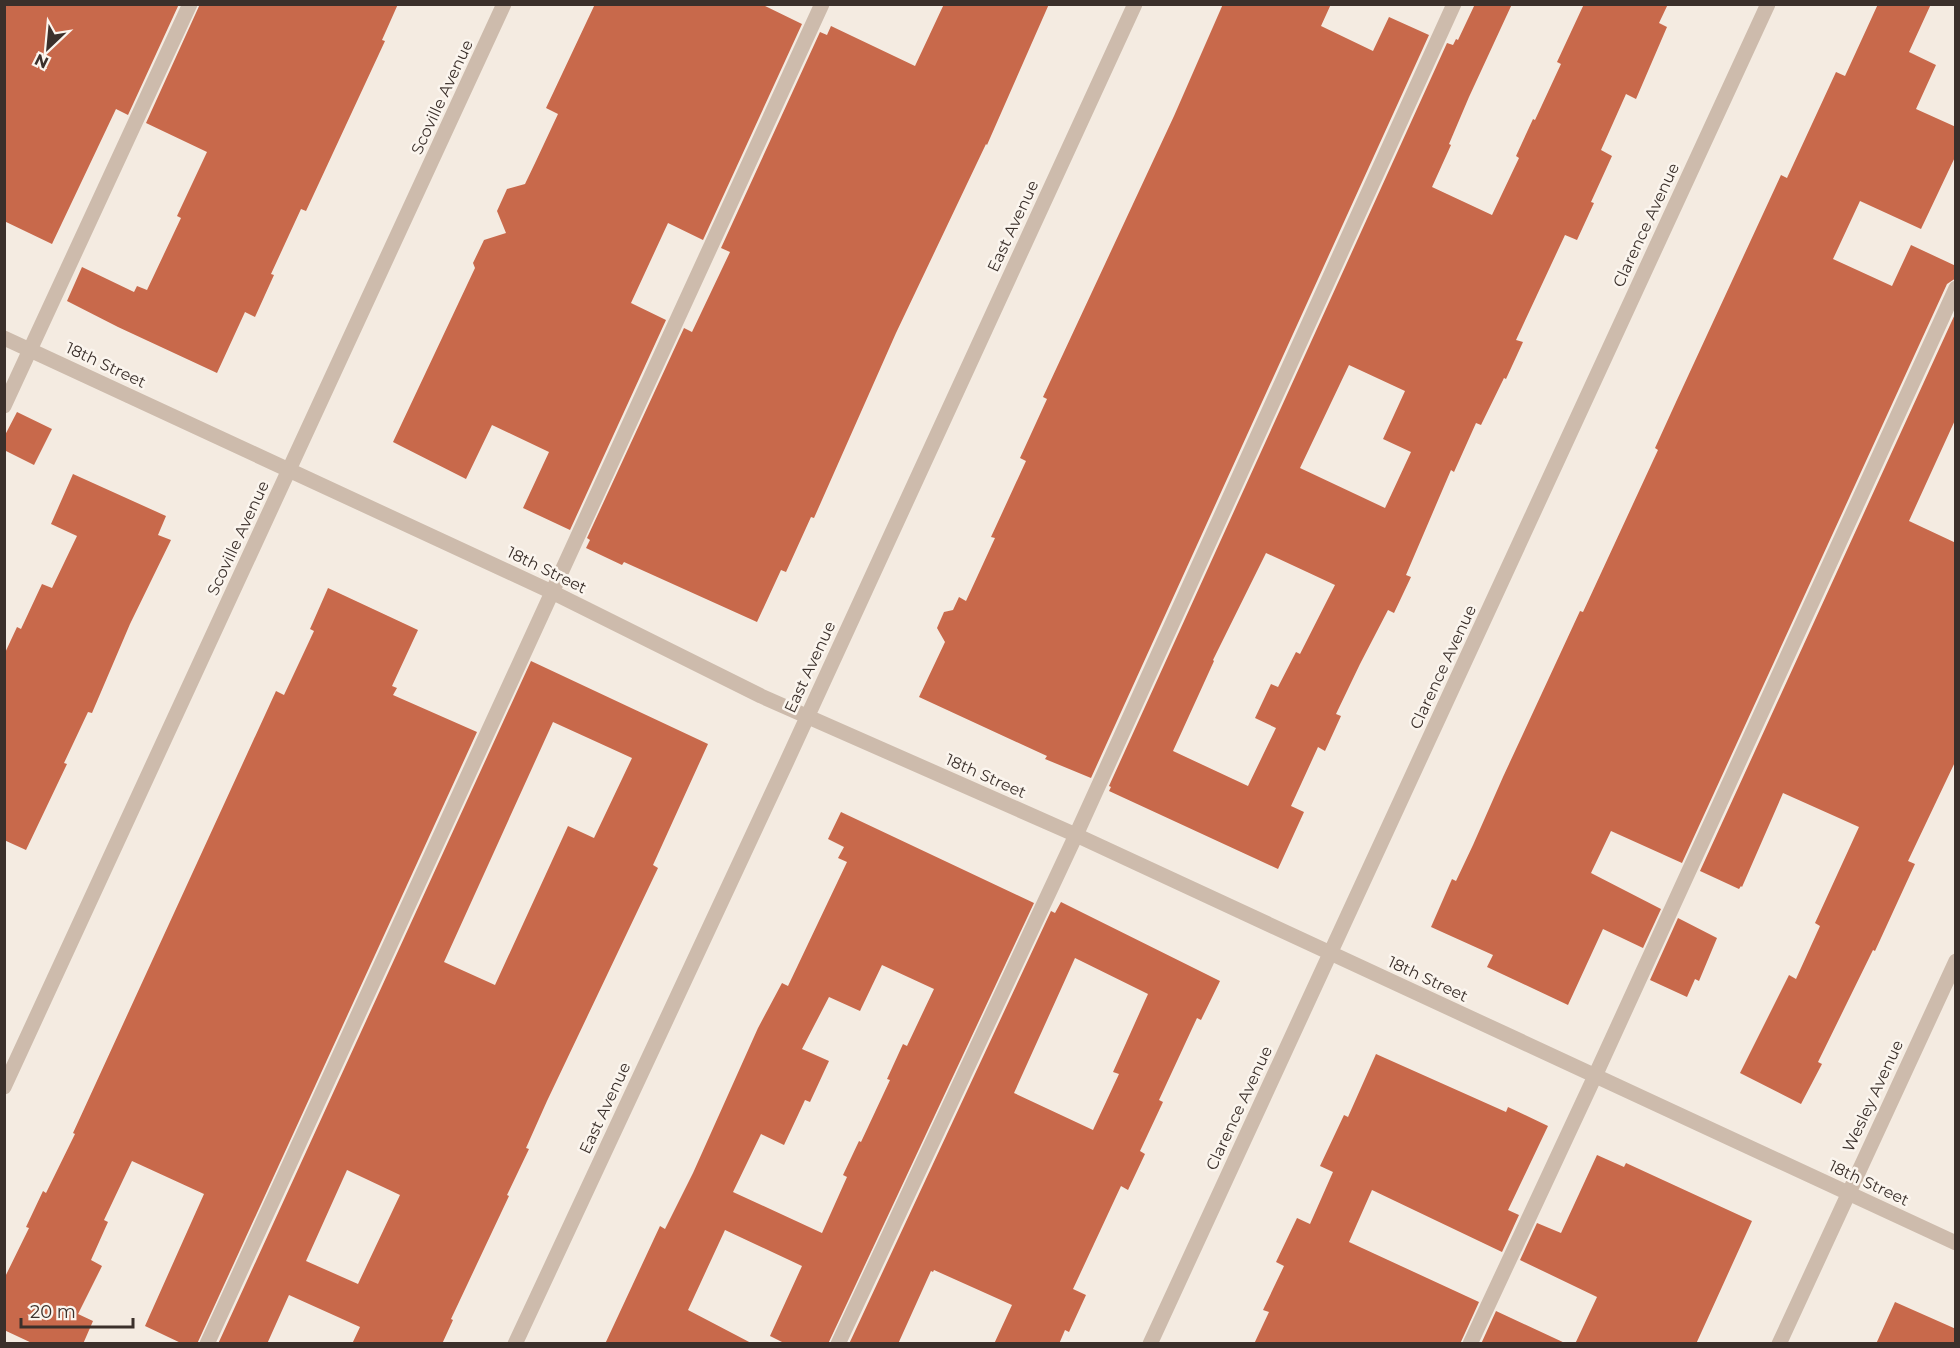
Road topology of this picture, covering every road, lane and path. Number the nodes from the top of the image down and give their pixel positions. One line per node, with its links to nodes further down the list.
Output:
1 (190, 4): 9 (street)
2 (504, 4): 11 (street, Scoville Avenue)
3 (822, 4): 12 (street)
4 (1135, 4): 13 (street, East Avenue)
5 (1454, 4): 14 (street)
6 (1768, 4): 15 (street, Clarence Avenue)
7 (1956, 288): 17 (street)
8 (4, 338): 9 (street, 18th Street)
9 (31, 350): 10 (street); 11 (street, 18th Street)
10 (4, 406)
11 (290, 470): 12 (street, 18th Street); 18 (street, Scoville Avenue)
12 (552, 592): 13 (street, 18th Street); 21 (street)
13 (807, 717): 14 (street, 18th Street); 22 (street, East Avenue)
14 (1076, 835): 15 (street, 18th Street); 23 (street)
15 (1331, 953): 17 (street, 18th Street); 24 (street, Clarence Avenue)
16 (1956, 962): 19 (street, Wesley Avenue)
17 (1595, 1076): 19 (street, 18th Street); 25 (street)
18 (4, 1087)
19 (1848, 1194): 20 (street, 18th Street); 26 (street, Wesley Avenue)
20 (1956, 1243)
21 (207, 1344)
22 (515, 1344)
23 (838, 1344)
24 (1150, 1344)
25 (1470, 1344)
26 (1779, 1344)

